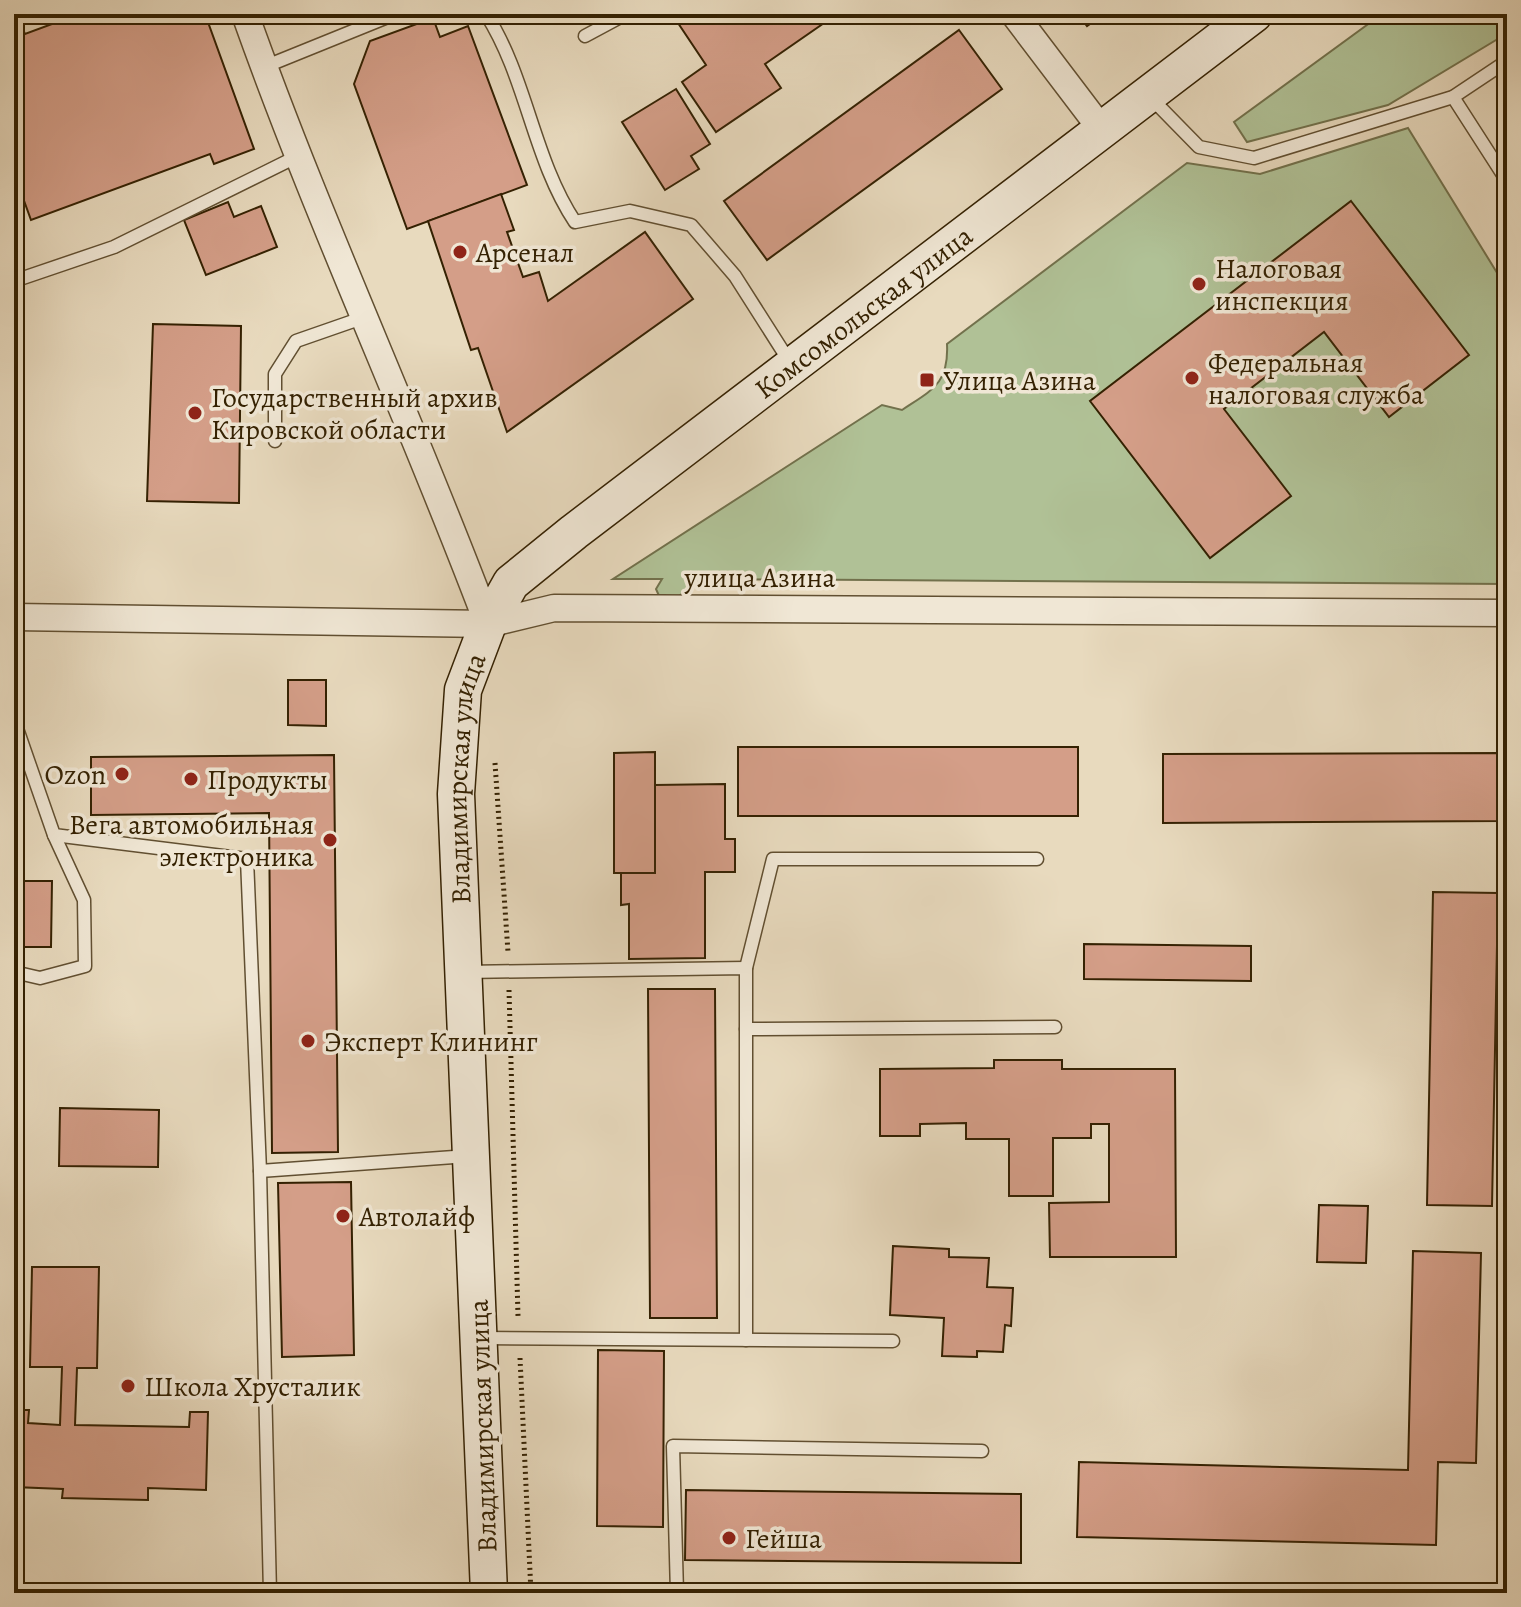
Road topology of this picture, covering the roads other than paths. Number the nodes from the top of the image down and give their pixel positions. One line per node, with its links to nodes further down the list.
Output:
1 (245, 14): 9 (street, Владимирская улица)
2 (395, 14): 9 (lane)
3 (486, 14): 17 (lane)
4 (626, 14): 7 (lane)
5 (1014, 14): 12 (street)
6 (1254, 14): 10 (main road, Комсомольская улица)
7 (585, 36)
8 (1507, 61): 11 (lane)
9 (264, 67): 13 (street, Владимирская улица)
10 (1147, 95): 11 (lane); 12 (main road, Комсомольская улица)
11 (1453, 97): 14 (lane)
12 (1102, 130): 17 (main road, Комсомольская улица)
13 (298, 156): 15 (lane); 16 (street, Владимирская улица)
14 (1507, 181)
15 (14, 281)
16 (365, 317): 18 (lane); 21 (street, Владимирская улица)
17 (792, 366): 21 (main road, Комсомольская улица)
18 (275, 441)
19 (1507, 613): 21 (street, улица Азина)
20 (14, 617): 21 (street, улица Азина)
21 (488, 624): 27 (main road, Владимирская улица)
22 (14, 720): 23 (lane)
23 (54, 835): 26 (lane); 31 (lane)
24 (1037, 859): 25 (lane)
25 (746, 968): 27 (lane); 29 (lane)
26 (14, 972)
27 (463, 972): 30 (main road, Владимирская улица)
28 (1055, 1027): 29 (lane)
29 (746, 1029): 33 (lane)
30 (471, 1156): 31 (lane); 32 (main road, Владимирская улица)
31 (260, 1171): 36 (lane)
32 (478, 1338): 33 (lane); 37 (main road, Владимирская улица)
33 (746, 1340): 34 (lane)
34 (893, 1341)
35 (982, 1451): 38 (lane)
36 (270, 1593)
37 (489, 1593)
38 (677, 1593)

